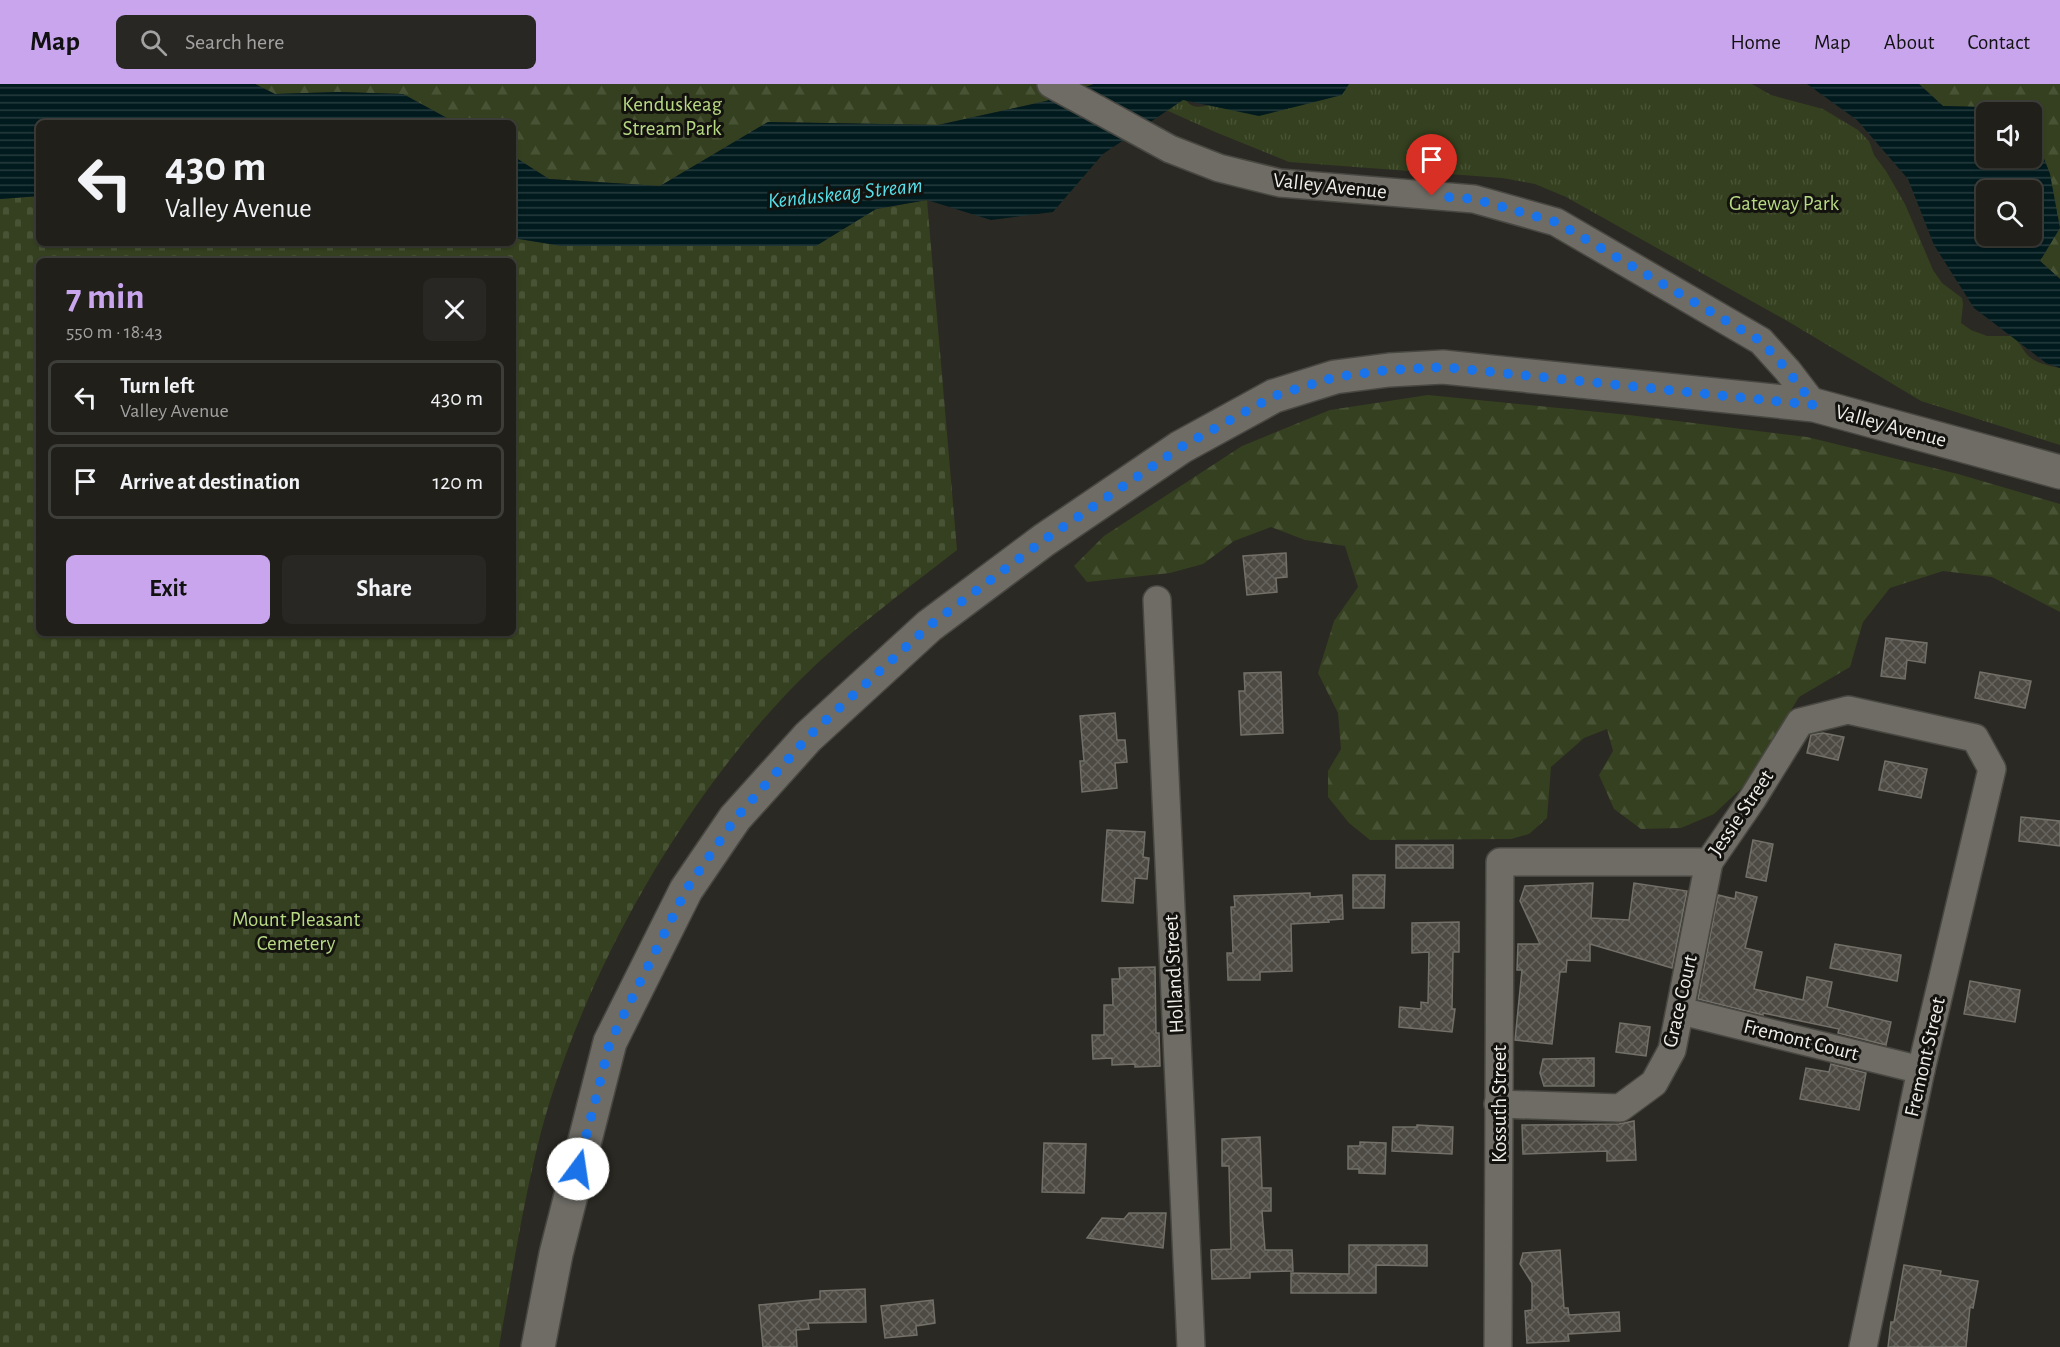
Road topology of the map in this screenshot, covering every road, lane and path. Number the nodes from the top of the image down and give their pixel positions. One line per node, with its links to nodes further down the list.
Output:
1 (1051, 84): 2 (street, Valley Avenue)
2 (1814, 405): 3 (street, Valley Avenue); 11 (street)
3 (2060, 472)
4 (1157, 600): 12 (street, Holland Street)
5 (1848, 710): 7 (street, Jessie Street); 9 (street, Fremont Street)
6 (1500, 862): 7 (street, Jessie Street); 10 (street, Kossuth Street)
7 (1709, 862): 8 (street, Grace Court)
8 (1681, 1011): 9 (street, Fremont Court); 10 (street, Grace Court)
9 (1921, 1070): 14 (street, Fremont Street)
10 (1498, 1104): 13 (street, Kossuth Street)
11 (538, 1347)
12 (1191, 1347)
13 (1498, 1347)
14 (1863, 1347)

